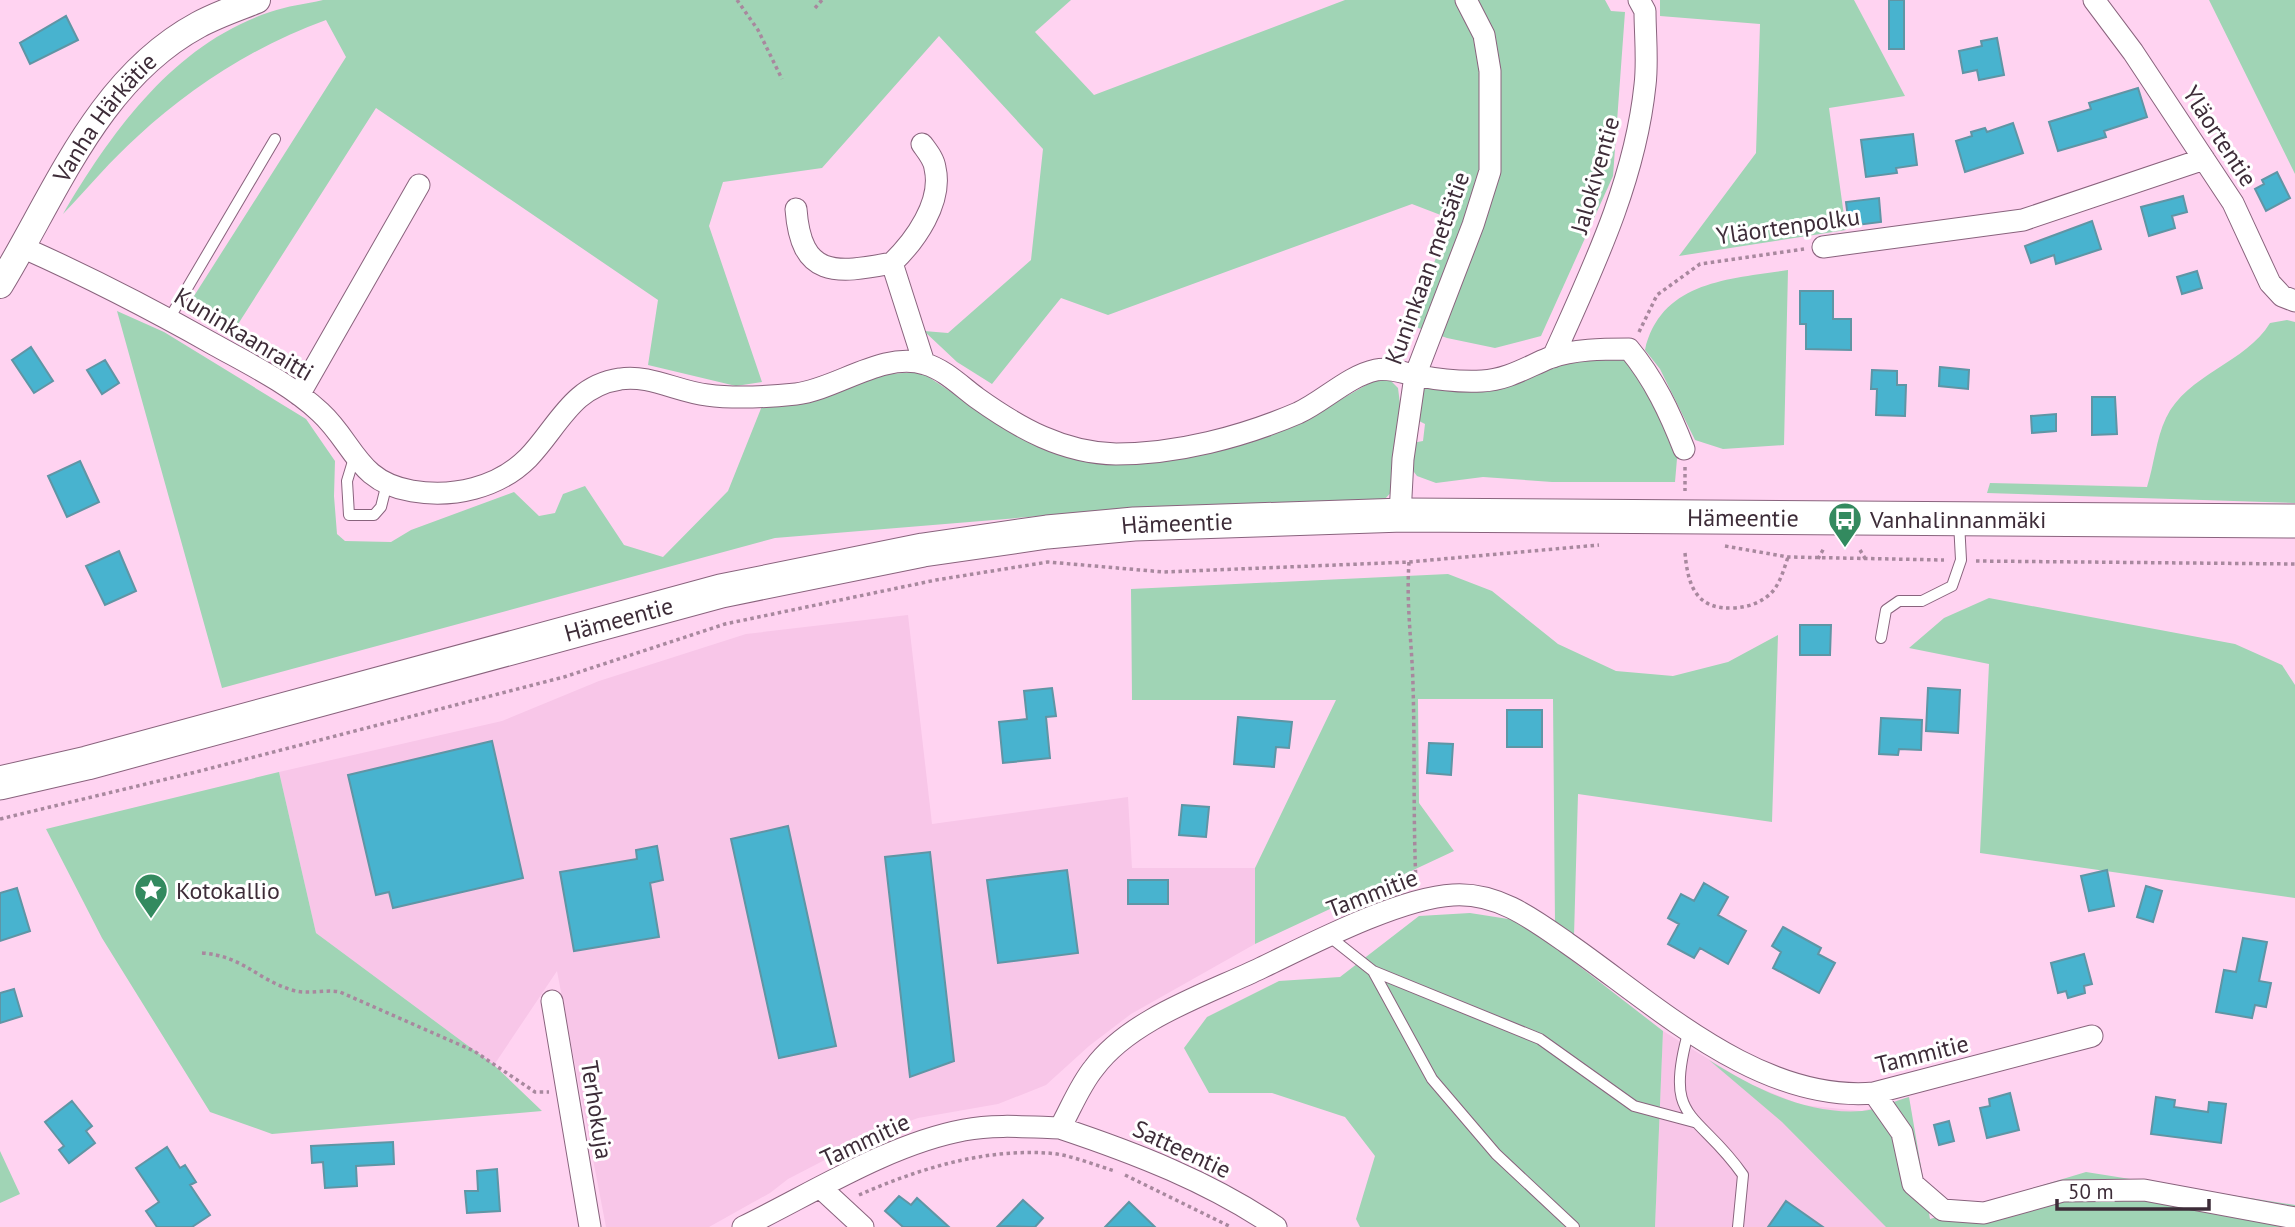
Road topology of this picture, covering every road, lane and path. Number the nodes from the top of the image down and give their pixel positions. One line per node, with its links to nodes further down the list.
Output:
1 (257, 0): 14 (street, Vanha Härkätie)
2 (737, 0): 8 (path)
3 (822, 0): 7 (path)
4 (1466, 0): 23 (street, Kuninkaan metsätie)
5 (1639, 0): 21 (street, Jalokiventie)
6 (2094, 0): 11 (street, Yläortentie)
7 (815, 8)
8 (782, 79)
9 (275, 138): 19 (lane)
10 (922, 144): 16 (street)
11 (2204, 159): 15 (street, Yläortenpolku); 18 (street, Yläortentie)
12 (419, 185): 24 (street)
13 (796, 209): 16 (street)
14 (24, 247): 17 (street, Vanha Härkätie); 19 (street, Kuninkaanraitti)
15 (1823, 247): 20 (path, Yläortenpolku)
16 (892, 263): 22 (street)
17 (0, 285)
18 (2295, 301)
19 (169, 319): 24 (street, Kuninkaanraitti)
20 (1629, 349): 21 (street); 25 (street)
21 (1553, 357): 23 (street)
22 (924, 363): 23 (street); 27 (street, Kuninkaanraitti)
23 (1415, 376): 29 (street, Kuninkaan metsätie)
24 (299, 395): 26 (street, Kuninkaanraitti)
25 (1684, 449): 28 (path)
26 (354, 458): 27 (street, Kuninkaanraitti); 27 (lane)
27 (387, 484)
28 (1685, 496)
29 (1400, 515): 30 (highway, Hämeentie); 44 (highway, Hämeentie)
30 (1959, 519): 31 (highway, Hämeentie); 39 (lane)
31 (2295, 521)
32 (1604, 545): 41 (path)
33 (1720, 545): 37 (path)
34 (1824, 548): 38 (path)
35 (1860, 550): 40 (path)
36 (1685, 553): 37 (path)
37 (1788, 557): 38 (path)
38 (1818, 559): 40 (path)
39 (1961, 560): 40 (path); 42 (path); 43 (lane)
40 (1867, 561)
41 (1409, 562): 47 (path); 48 (path)
42 (2295, 564)
43 (1881, 638)
44 (87, 763): 45 (highway, Hämeentie); 46 (highway, Hämeentie)
45 (0, 783)
46 (0, 796)
47 (0, 819)
48 (1418, 899): 49 (street, Tammitie); 53 (street, Tammitie)
49 (1330, 937): 51 (lane); 58 (street, Tammitie)
50 (202, 953): 55 (path)
51 (1373, 971): 57 (lane); 67 (lane)
52 (552, 1001): 55 (street, Terhokuja)
53 (1689, 1030): 56 (street, Tammitie); 57 (lane)
54 (2092, 1036): 56 (street, Tammitie)
55 (568, 1091): 62 (street, Terhokuja)
56 (1874, 1093): 61 (street)
57 (1694, 1122): 68 (lane)
58 (1060, 1128): 59 (street, Tammitie); 66 (street, Satteentie)
59 (822, 1189): 60 (street); 63 (street, Tammitie)
60 (838, 1204): 64 (street); 65 (path)
61 (2295, 1218)
62 (590, 1227)
63 (743, 1227)
64 (863, 1227)
65 (1231, 1227)
66 (1276, 1227)
67 (1574, 1227)
68 (1738, 1227)

